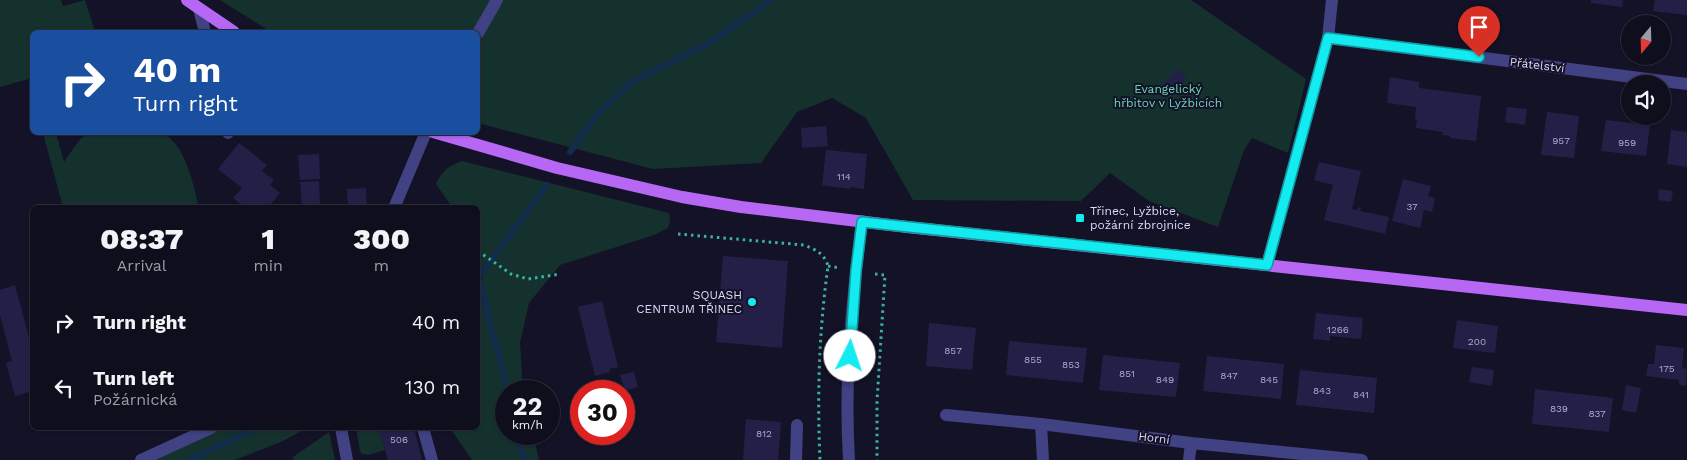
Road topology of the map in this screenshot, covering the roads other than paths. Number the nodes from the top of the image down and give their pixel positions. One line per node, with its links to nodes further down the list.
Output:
1 (187, 0): 4 (main road)
2 (497, 0): 7 (street)
3 (1332, 0): 8 (street)
4 (199, 9): 5 (street); 6 (main road)
5 (204, 30)
6 (231, 30)
7 (480, 30)
8 (1328, 38): 9 (street, Přátelství); 14 (street)
9 (1687, 84)
10 (425, 135): 12 (street)
11 (443, 135): 13 (main road)
12 (395, 205)
13 (862, 222): 14 (main road); 27 (street)
14 (1267, 265): 15 (main road)
15 (1687, 310)
16 (946, 415): 17 (street, Horní)
17 (1041, 424): 22 (street, Horní); 28 (street)
18 (796, 425): 26 (street)
19 (207, 430): 23 (street)
20 (341, 430): 24 (street)
21 (424, 430): 25 (street)
22 (1190, 443): 29 (street); 30 (street, Horní)
23 (140, 460)
24 (347, 460)
25 (432, 460)
26 (796, 460)
27 (849, 460)
28 (1043, 460)
29 (1189, 460)
30 (1362, 460)

